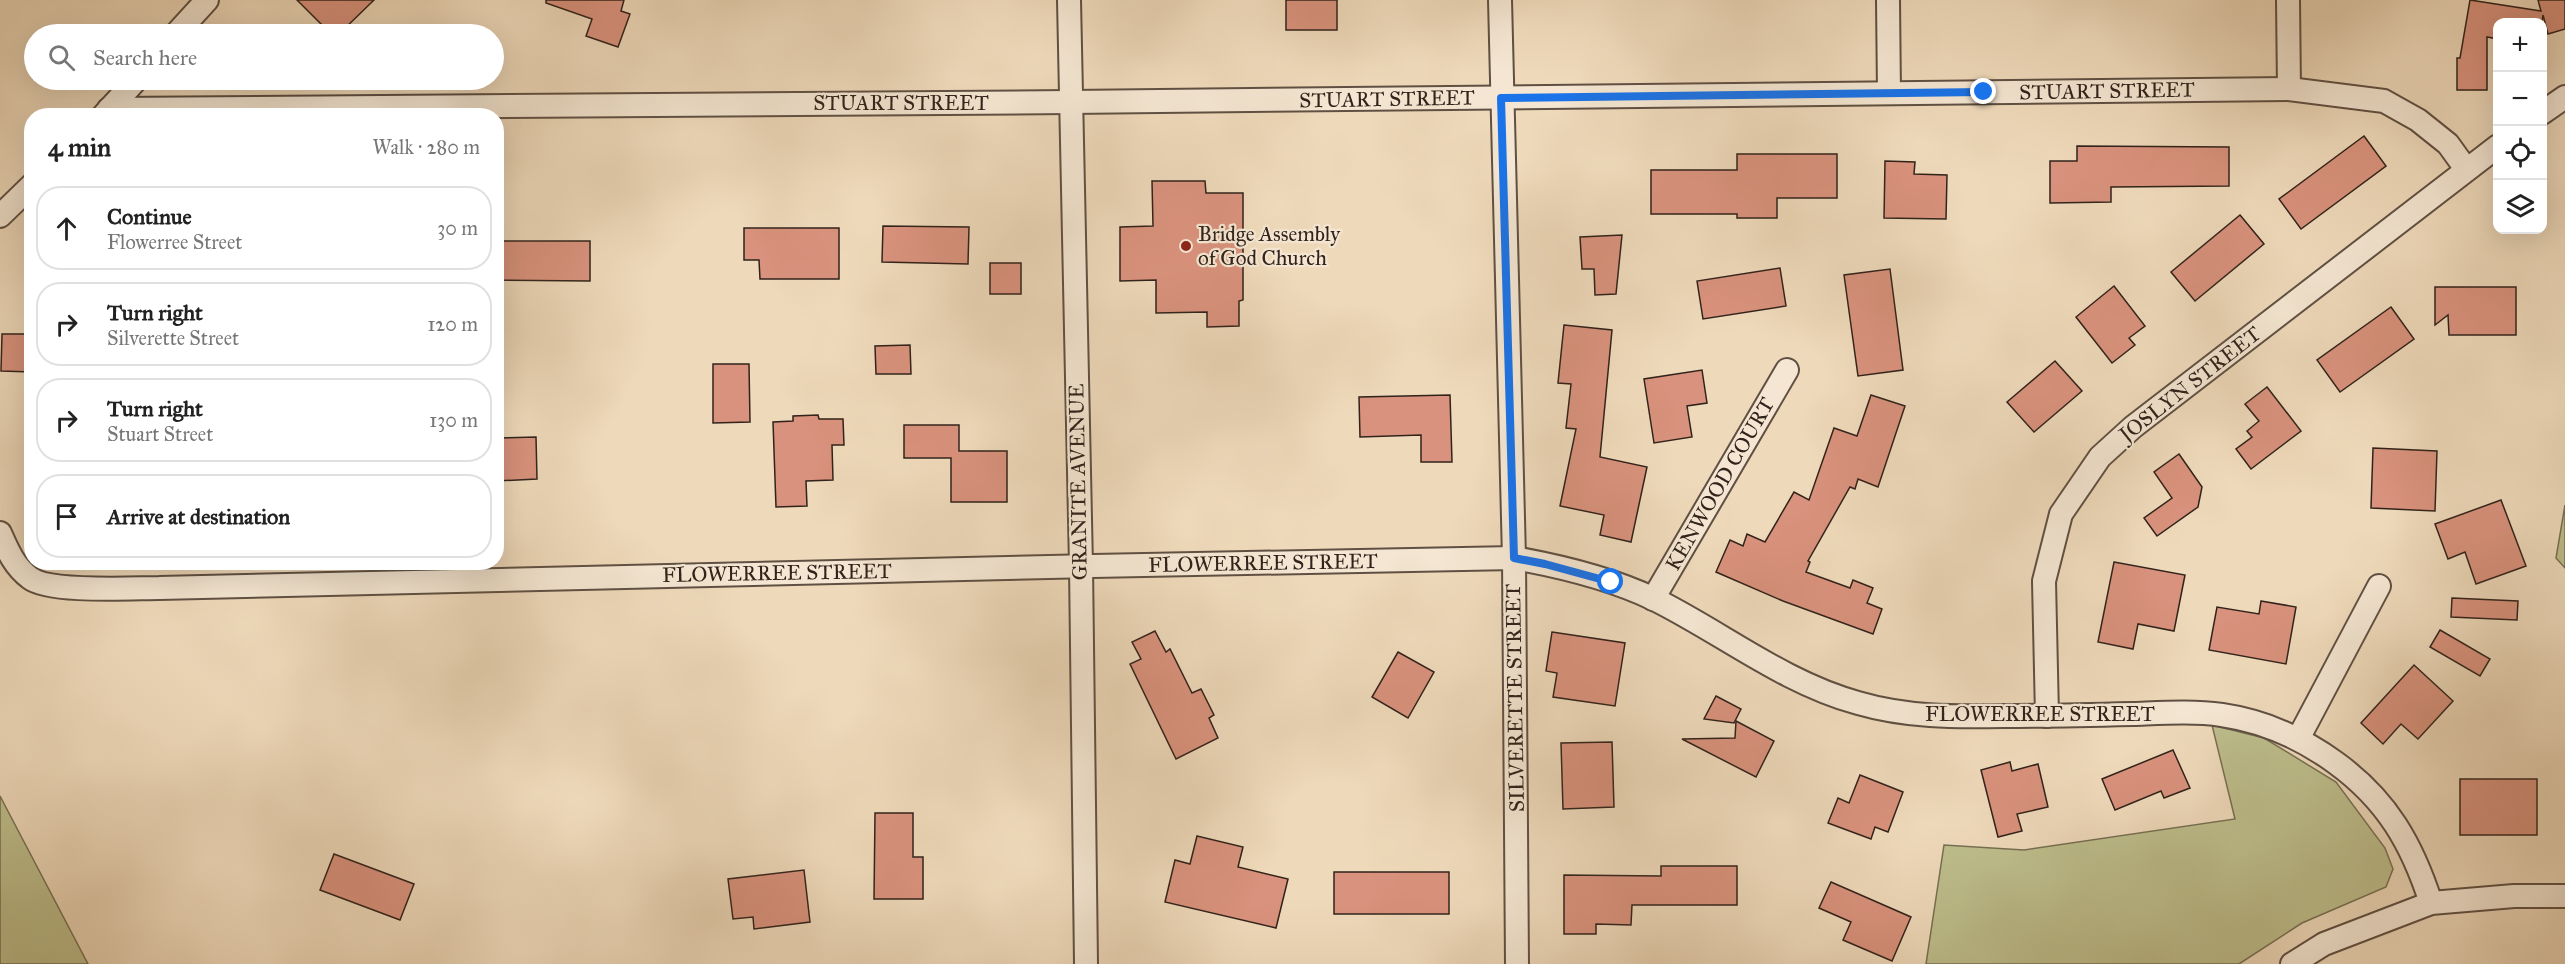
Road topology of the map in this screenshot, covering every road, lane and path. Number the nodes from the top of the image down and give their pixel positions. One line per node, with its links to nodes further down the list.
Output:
1 (207, 0): 6 (street)
2 (1069, 0): 12 (street, GRANITE AVENUE)
3 (1500, 0): 11 (street, SILVERETTE STREET)
4 (1888, 0): 9 (street)
5 (2288, 0): 7 (street)
6 (185, 24)
7 (2289, 88): 9 (street, STUART STREET); 17 (street, STUART STREET)
8 (127, 90): 13 (street)
9 (1889, 93): 11 (street, STUART STREET)
10 (2565, 97): 15 (street)
11 (1501, 98): 12 (street, STUART STREET); 22 (street, SILVERETTE STREET)
12 (1070, 102): 14 (street, STUART STREET); 23 (street, GRANITE AVENUE)
13 (110, 108)
14 (280, 108)
15 (2547, 110)
16 (2493, 150): 17 (street, JOSLYN STREET)
17 (2466, 169): 26 (street, JOSLYN STREET)
18 (24, 193): 19 (street)
19 (0, 216)
20 (1786, 370): 25 (street, KENWOOD COURT)
21 (0, 533): 23 (street, FLOWERREE STREET)
22 (1514, 558): 23 (street, FLOWERREE STREET); 25 (street, FLOWERREE STREET); 31 (street, SILVERETTE STREET)
23 (1081, 566): 30 (street, GRANITE AVENUE)
24 (2379, 586): 27 (street)
25 (1653, 599): 26 (street, FLOWERREE STREET)
26 (2047, 716): 27 (street, FLOWERREE STREET)
27 (2298, 739): 29 (street, FLOWERREE STREET)
28 (2565, 896): 29 (street)
29 (2431, 903): 32 (street)
30 (1086, 964)
31 (1518, 964)
32 (2292, 964)

